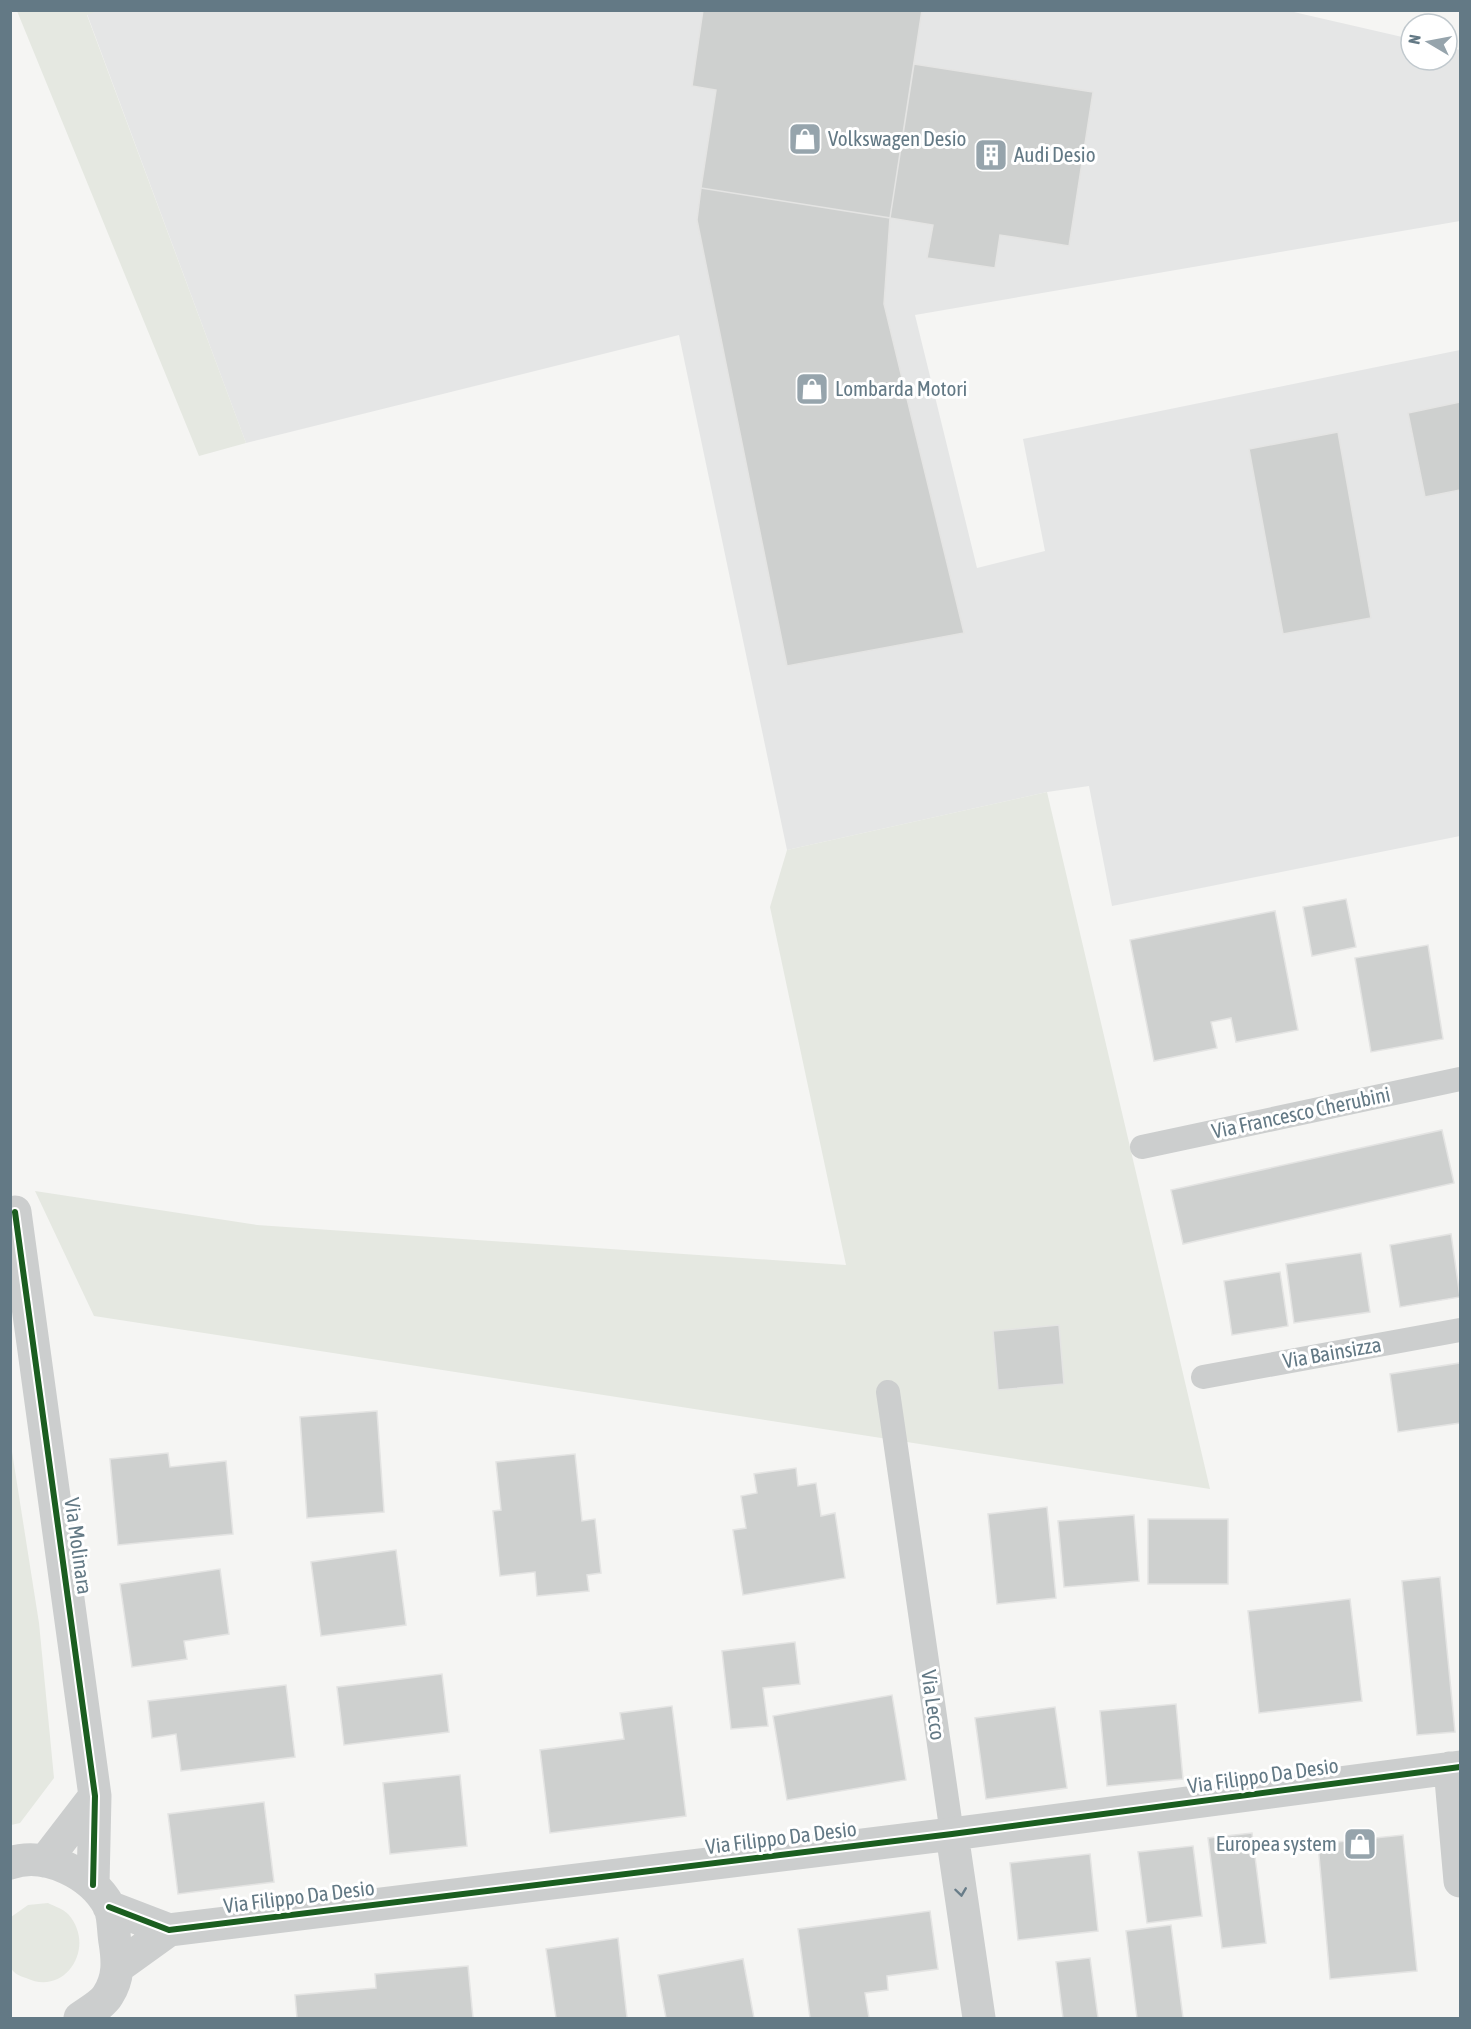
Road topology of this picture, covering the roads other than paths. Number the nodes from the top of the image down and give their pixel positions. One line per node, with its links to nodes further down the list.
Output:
1 (1461, 1078): 2 (lane, Via Francesco Cherubini)
2 (1142, 1147)
3 (13, 1206): 8 (street, Via Molinara)
4 (1461, 1330): 5 (lane, Via Bainsizza)
5 (1203, 1377)
6 (888, 1392): 9 (lane, Via Lecco)
7 (1455, 1767): 9 (street, Via Filippo Da Desio); 12 (street)
8 (95, 1796): 10 (street); 13 (street, Via Molinara)
9 (952, 1834): 14 (street, Via Filippo Da Desio); 17 (street, Via Lecco, one-way to 17)
10 (45, 1861): 11 (street, Via Filippo Da Desio); 13 (street, Via Filippo Da Desio)
11 (10, 1863)
12 (1461, 1881)
13 (101, 1896): 14 (street, Via Filippo Da Desio); 15 (street, Via Molinara)
14 (170, 1930): 15 (street, Via Filippo Da Desio)
15 (114, 1994): 16 (street, Via Filippo Da Desio)
16 (80, 2019)
17 (979, 2019)

